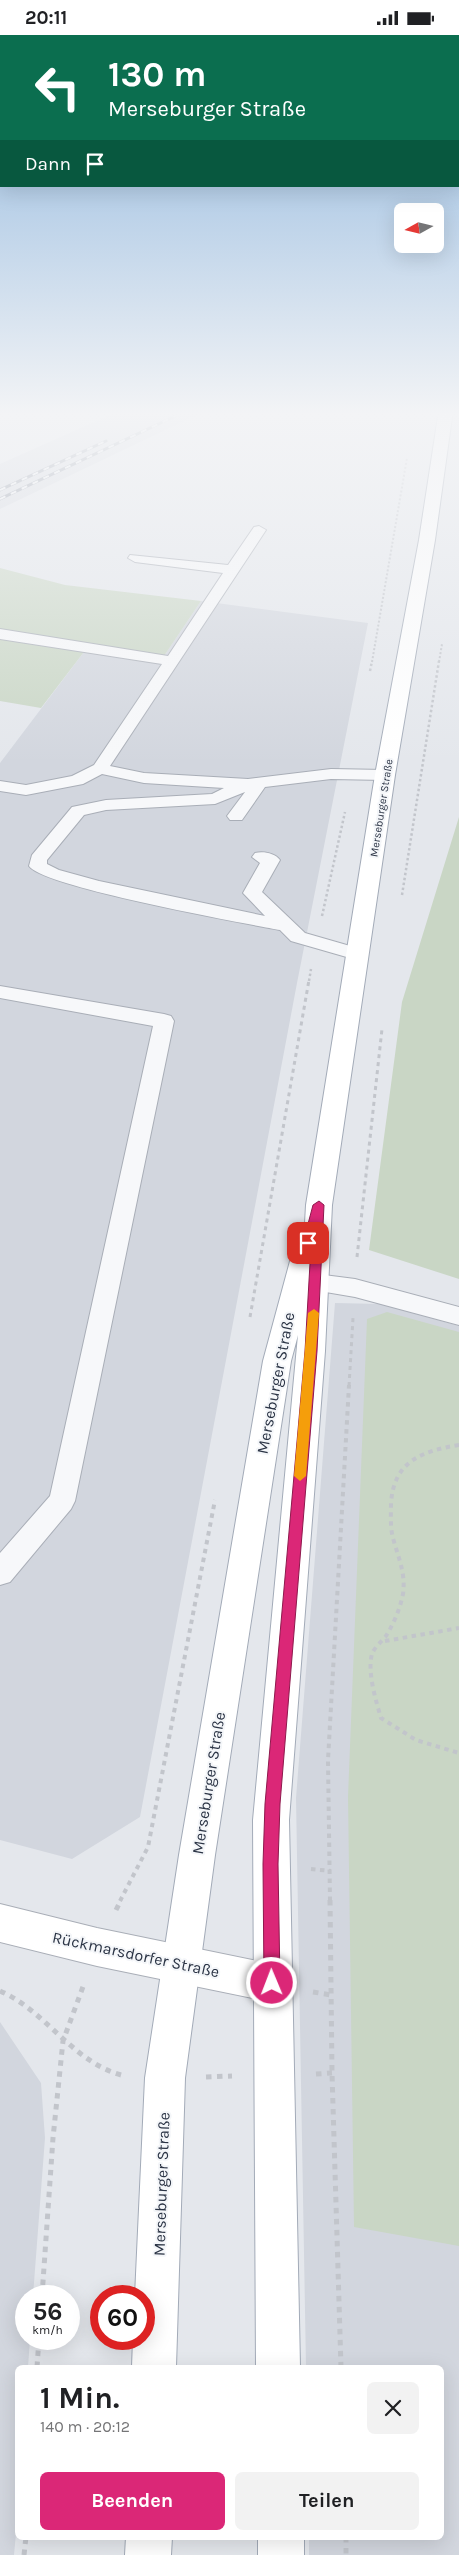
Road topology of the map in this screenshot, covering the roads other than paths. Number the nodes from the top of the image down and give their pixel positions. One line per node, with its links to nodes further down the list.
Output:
1 (429, 528): 8 (main road, Merseburger Straße)
2 (259, 530): 4 (lane)
3 (135, 558): 4 (lane)
4 (232, 570): 6 (lane)
5 (0, 634): 6 (lane)
6 (172, 661): 7 (lane)
7 (100, 769): 9 (lane); 10 (lane)
8 (385, 775): 9 (lane); 14 (main road, Merseburger Straße)
9 (254, 784): 11 (lane); 13 (lane)
10 (0, 786)
11 (236, 816)
12 (261, 857): 13 (lane)
13 (301, 935): 14 (lane)
14 (357, 954): 16 (main road, Merseburger Straße)
15 (0, 992): 19 (lane)
16 (319, 1205): 17 (main road, Merseburger Straße); 21 (main road, Merseburger Straße)
17 (316, 1283): 18 (lane); 22 (main road, Merseburger Straße)
18 (459, 1316)
19 (0, 1573)
20 (0, 1923): 21 (main road, Rückmarsdorfer Straße)
21 (181, 1964): 22 (main road, Rückmarsdorfer Straße); 23 (main road, Merseburger Straße)
22 (272, 1983): 24 (main road, Merseburger Straße)
23 (154, 2365)
24 (278, 2365)
25 (148, 2540): 27 (main road)
26 (281, 2540): 28 (main road)
27 (148, 2555)
28 (281, 2555)

